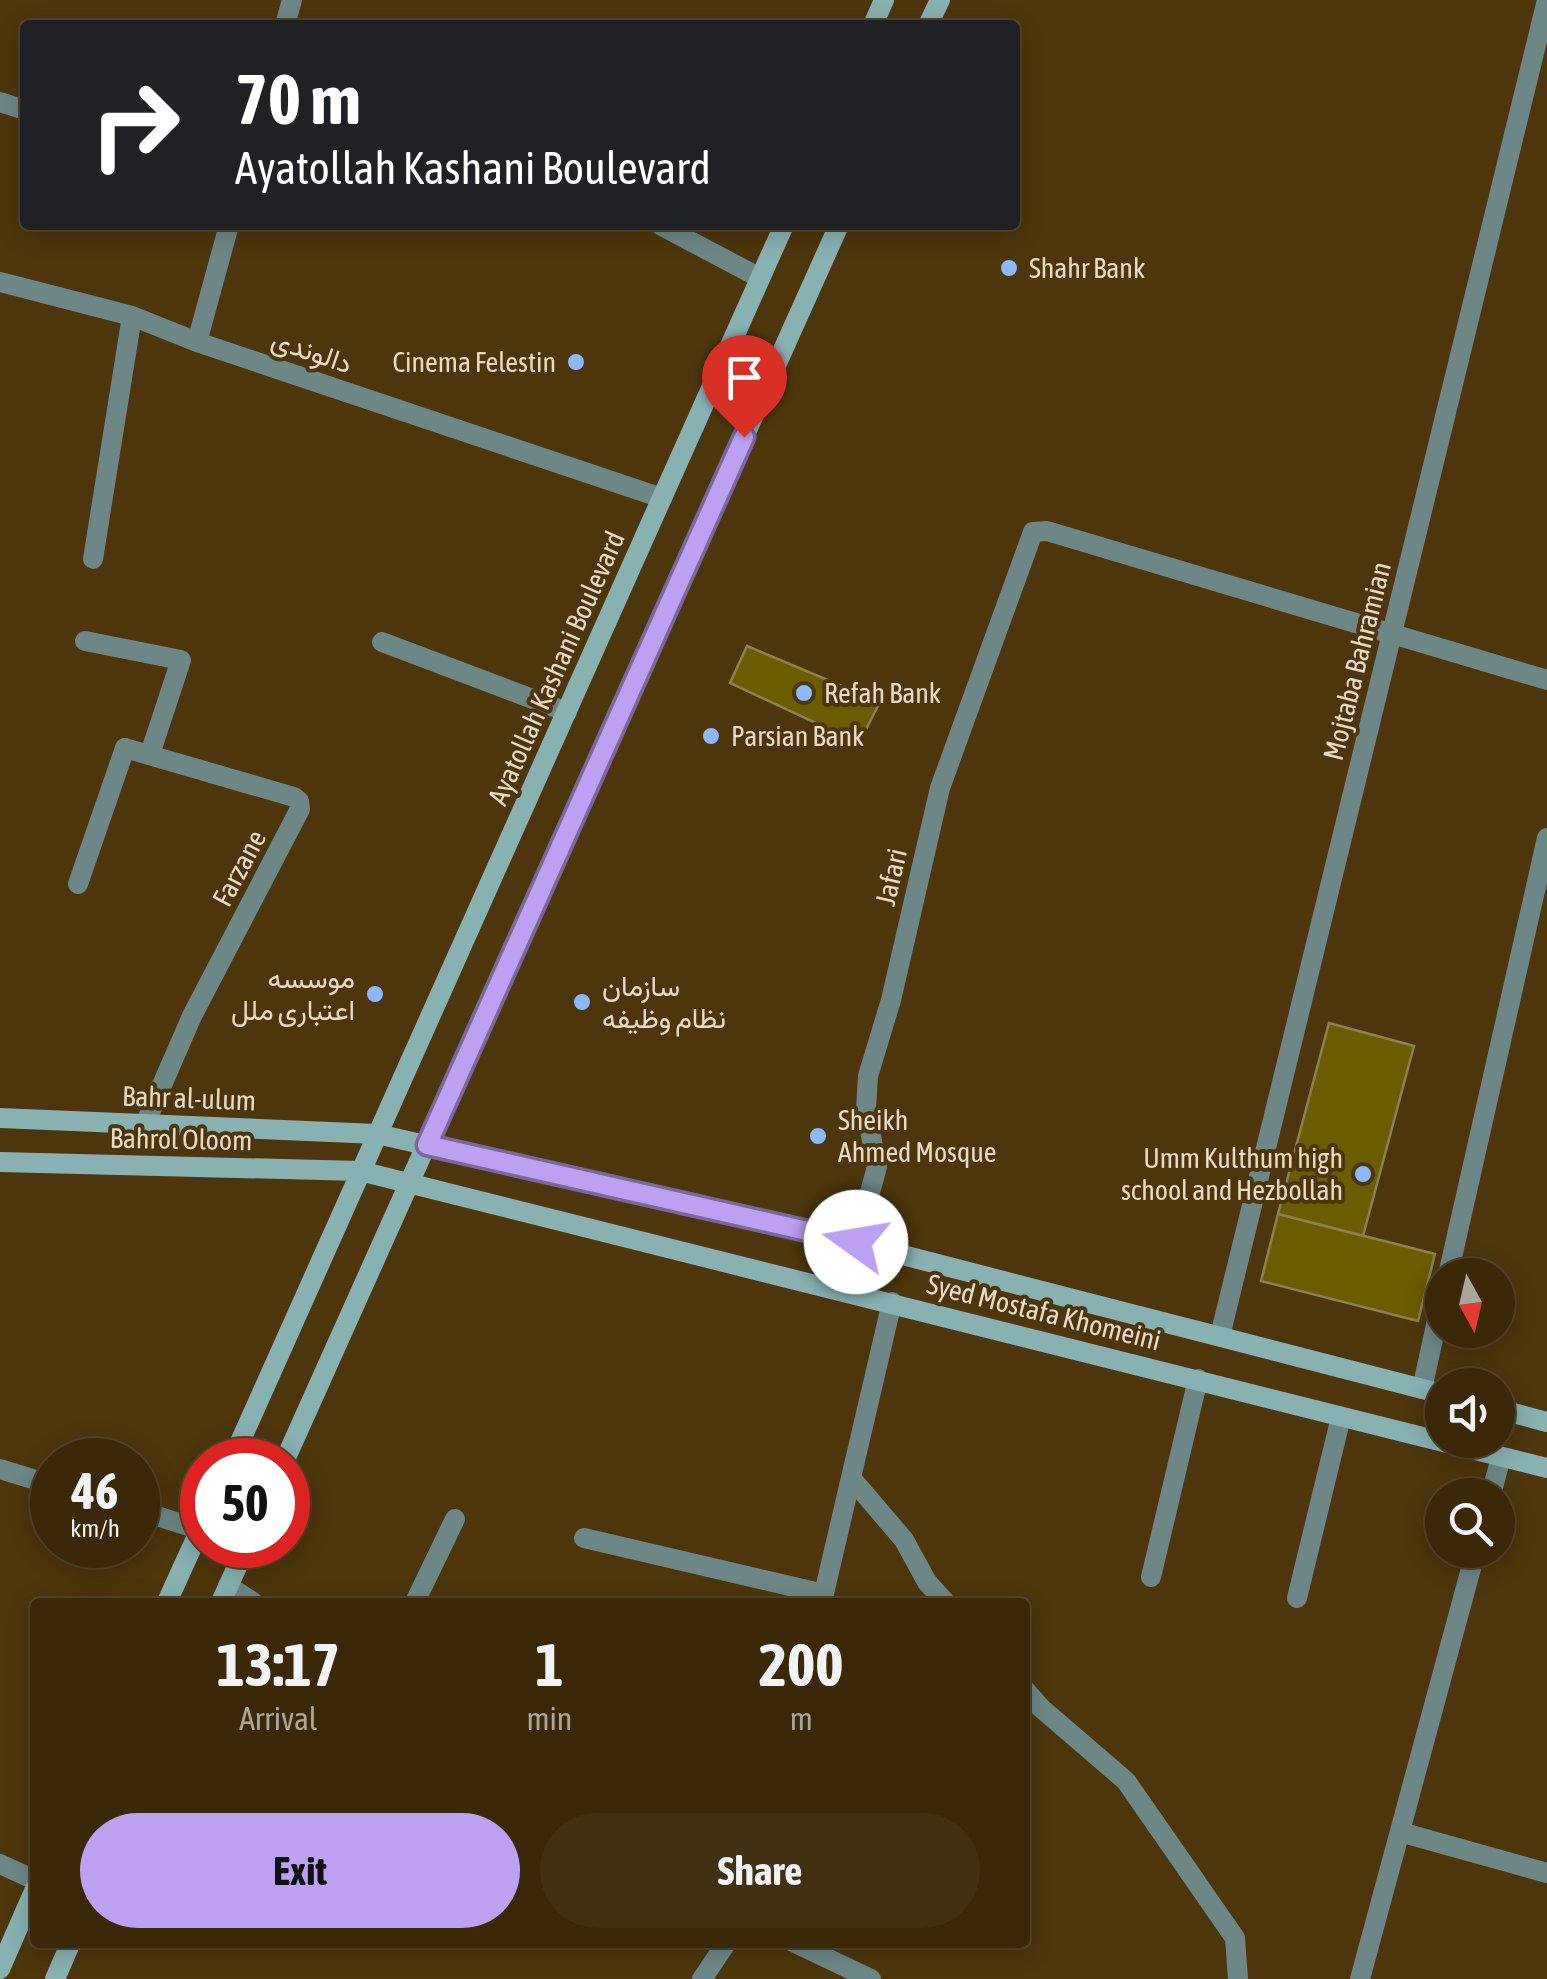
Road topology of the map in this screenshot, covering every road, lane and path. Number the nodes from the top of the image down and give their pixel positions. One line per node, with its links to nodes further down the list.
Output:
1 (1547, 0): 12 (street, Mojtaba Bahramian)
2 (229, 230): 9 (street)
3 (669, 230): 6 (street)
4 (782, 230): 6 (main road, Ayatollah Kashani Boulevard)
5 (837, 230): 23 (main road)
6 (760, 278): 10 (main road, Ayatollah Kashani Boulevard)
7 (0, 282): 8 (street, دالوندی)
8 (132, 316): 9 (street, دالوندی); 11 (street)
9 (197, 342): 10 (street, دالوندی)
10 (662, 498): 16 (main road, Ayatollah Kashani Boulevard)
11 (93, 559)
12 (1393, 632): 15 (street); 27 (street, Jafari); 30 (street, Mojtaba Bahramian)
13 (85, 641): 17 (street)
14 (382, 642): 16 (street)
15 (1547, 680)
16 (568, 712): 22 (main road, Ayatollah Kashani Boulevard)
17 (150, 754): 19 (street, Farzane); 21 (street, Farzane)
18 (1547, 838): 28 (street)
19 (78, 884)
20 (0, 1118): 21 (main road, Bahr al-ulum)
21 (145, 1124): 22 (main road, Bahr al-ulum)
22 (377, 1134): 23 (main road, Bahr al-ulum); 25 (main road, Ayatollah Kashani Boulevard)
23 (427, 1145): 26 (main road); 27 (main road, Syed Mostafa Khomeini)
24 (0, 1162): 25 (main road, Bahrol Oloom)
25 (360, 1170): 26 (main road, Bahrol Oloom); 37 (main road, Ayatollah Kashani Boulevard)
26 (410, 1182): 29 (main road, Syed Mostafa Khomeini); 38 (main road)
27 (856, 1242): 30 (main road, Syed Mostafa Khomeini)
28 (1452, 1258)
29 (892, 1302): 31 (main road, Syed Mostafa Khomeini); 43 (street)
30 (1220, 1336): 32 (main road, Syed Mostafa Khomeini)
31 (1198, 1379): 34 (main road, Syed Mostafa Khomeini); 49 (street)
32 (1425, 1389)
33 (1515, 1414): 35 (main road)
34 (1341, 1417): 36 (main road, Syed Mostafa Khomeini); 55 (street)
35 (1547, 1422)
36 (1425, 1437)
37 (242, 1438)
38 (295, 1438)
39 (1510, 1458): 40 (main road, Syed Mostafa Khomeini)
40 (1547, 1468)
41 (0, 1469): 42 (street)
42 (30, 1478)
43 (852, 1479): 53 (street); 54 (street)
44 (455, 1519): 52 (street)
45 (584, 1538): 53 (street)
46 (183, 1568): 51 (main road)
47 (237, 1568): 50 (main road)
48 (1471, 1568): 57 (street)
49 (1151, 1577)
50 (225, 1594)
51 (169, 1598)
52 (417, 1598)
53 (823, 1598)
54 (941, 1598)
55 (1296, 1598)
56 (1030, 1696): 69 (street)
57 (1400, 1832): 59 (street); 70 (street)
58 (0, 1864): 60 (street)
59 (1547, 1872)
60 (30, 1878)
61 (30, 1900): 65 (main road)
62 (68, 1948): 66 (main road)
63 (723, 1948): 67 (street)
64 (806, 1948): 68 (street)
65 (0, 1969)
66 (55, 1979)
67 (702, 1979)
68 (871, 1979)
69 (1238, 1979)
70 (1360, 1979)

